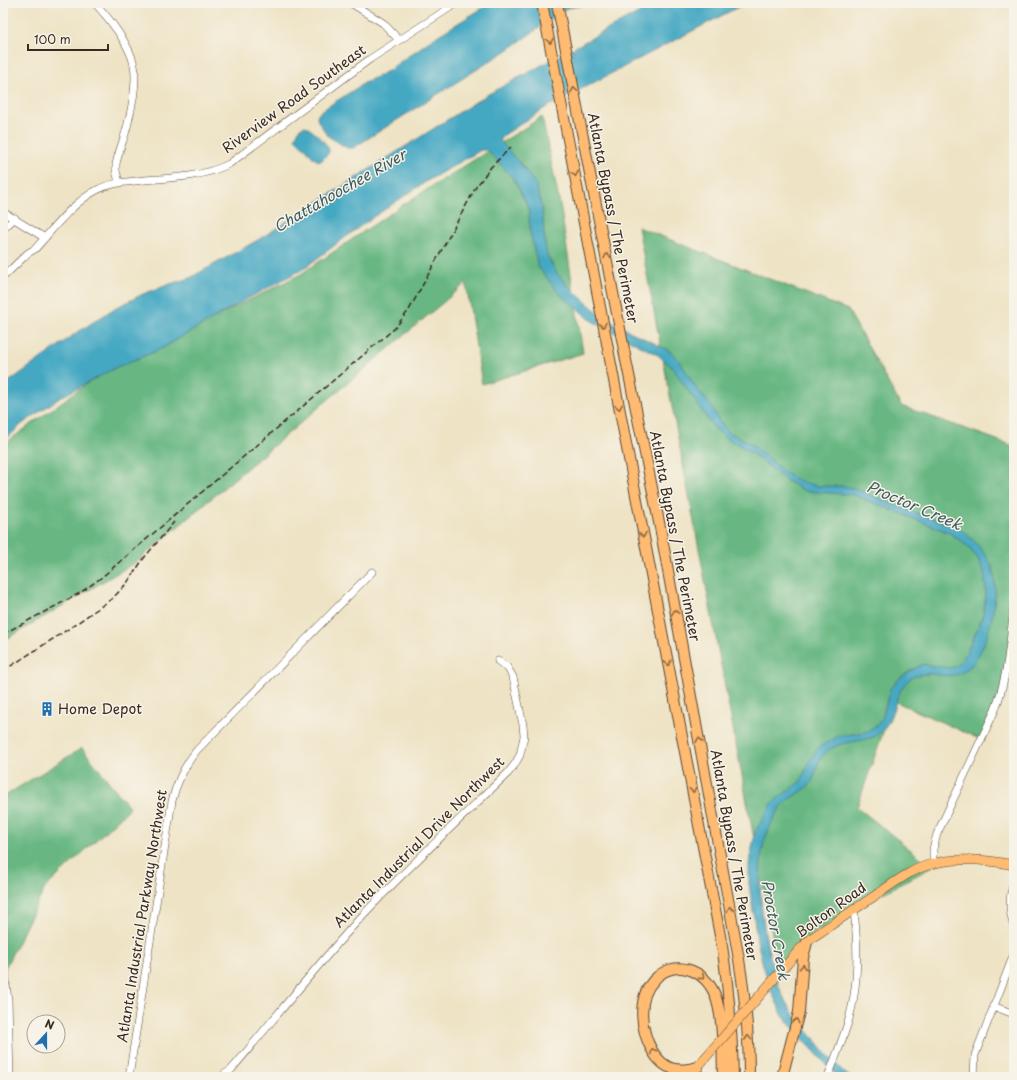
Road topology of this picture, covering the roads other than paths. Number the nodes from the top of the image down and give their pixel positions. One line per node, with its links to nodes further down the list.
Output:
1 (95, 3): 7 (street)
2 (351, 3): 6 (street)
3 (457, 3): 6 (street, Riverview Road Southeast)
4 (542, 3): 34 (highway, Atlanta Bypass / The Perimeter, one-way to 34)
5 (557, 3): 35 (highway, Atlanta Bypass / The Perimeter, one-way to 5)
6 (400, 40): 7 (street, Riverview Road Southeast)
7 (120, 182): 11 (street, Riverview Road Southeast)
8 (3, 212): 9 (street)
9 (14, 218): 10 (street); 11 (street)
10 (3, 229)
11 (45, 238): 12 (street, Riverview Road Southeast)
12 (3, 278)
13 (372, 572): 30 (street, Atlanta Industrial Parkway Northwest)
14 (1014, 606): 16 (street)
15 (498, 661): 31 (street, Atlanta Industrial Drive Northwest)
16 (933, 864): 17 (main road, Bolton Road); 19 (main road, Bolton Road)
17 (1014, 865)
18 (1014, 883): 22 (street)
19 (854, 910): 23 (main road, Bolton Road); 37 (street)
20 (3, 914): 21 (street)
21 (3, 926)
22 (1014, 927)
23 (807, 942): 28 (main road, Bolton Road, bridge); 36 (highway, one-way to 23)
24 (1014, 954): 26 (street)
25 (3, 965): 29 (street)
26 (993, 1006): 27 (street); 38 (street)
27 (1014, 1014)
28 (698, 1067): 32 (main road, Bolton Road); 33 (highway, one-way to 33)
29 (10, 1077)
30 (129, 1077)
31 (221, 1077)
32 (689, 1077)
33 (723, 1077)
34 (733, 1077)
35 (748, 1077)
36 (782, 1077)
37 (828, 1077)
38 (974, 1077)

